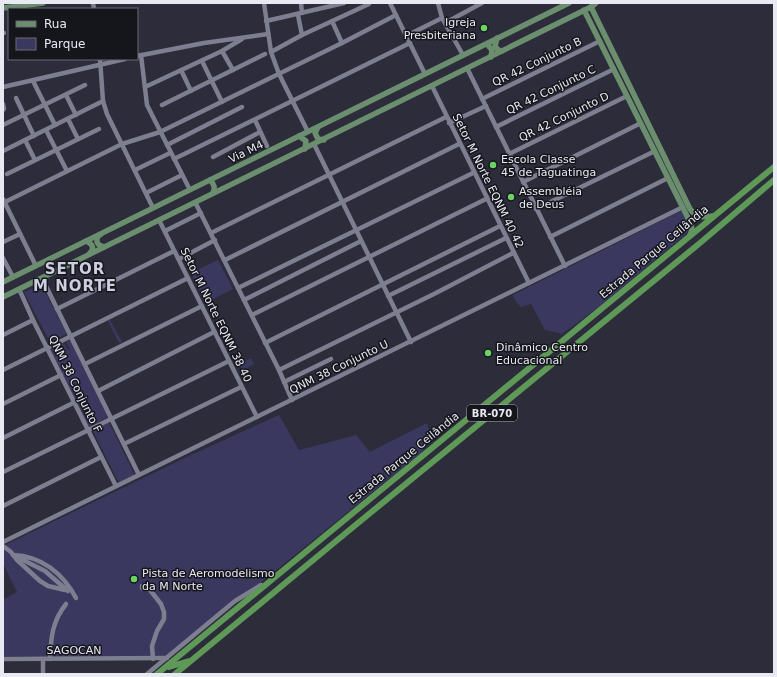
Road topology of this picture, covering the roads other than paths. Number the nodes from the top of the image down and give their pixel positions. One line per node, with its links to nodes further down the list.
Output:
1 (43, 3): 12 (main road)
2 (264, 3): 16 (street)
3 (301, 3): 14 (street)
4 (344, 3): 10 (street)
5 (370, 3): 17 (street)
6 (390, 3): 15 (street)
7 (438, 3): 18 (street)
8 (482, 3): 18 (street)
9 (569, 3): 25 (main road, Via M4)
10 (334, 4): 14 (street)
11 (594, 5): 13 (main road, Via M4); 19 (main road)
12 (3, 8)
13 (584, 10): 20 (main road); 32 (main road, Via M4)
14 (300, 14): 16 (street); 22 (street)
15 (396, 15): 23 (street); 27 (street)
16 (266, 21): 21 (street)
17 (332, 21): 22 (street); 27 (street)
18 (444, 21): 23 (street); 34 (street)
19 (600, 25): 20 (main road); 123 (main road)
20 (593, 28): 26 (main road)
21 (268, 34): 24 (street); 31 (street)
22 (302, 35): 31 (street)
23 (406, 36): 28 (street)
24 (244, 38): 30 (street); 35 (street)
25 (497, 38): 29 (main road, Via M4); 32 (main road)
26 (600, 41): 41 (main road); 56 (street, QR 42 Conjunto B)
27 (342, 43): 44 (street)
28 (410, 43): 45 (street); 59 (street)
29 (486, 44): 34 (main road, Via M4); 36 (main road)
30 (222, 51): 38 (street); 43 (street)
31 (271, 52): 44 (street)
32 (502, 52): 36 (main road, Via M4)
33 (265, 54): 43 (street)
34 (463, 55): 45 (main road, Via M4)
35 (139, 56): 51 (street)
36 (491, 57): 40 (main road, Via M4)
37 (117, 60): 39 (street)
38 (202, 61): 42 (street); 47 (street)
39 (100, 62): 46 (street); 57 (street)
40 (467, 68): 49 (main road, Via M4); 56 (street)
41 (614, 69): 54 (main road); 76 (street, QR 42 Conjunto C)
42 (181, 70): 51 (street); 52 (street)
43 (233, 70): 47 (street)
44 (279, 74): 58 (street); 59 (street)
45 (425, 74): 75 (main road, Via M4)
46 (33, 81): 50 (street); 61 (street)
47 (211, 81): 52 (street); 58 (street)
48 (85, 85): 53 (street)
49 (432, 86): 68 (street, Setor M Norte EQNM 40 42); 86 (main road, Via M4)
50 (3, 87)
51 (145, 87): 79 (street)
52 (191, 91): 62 (street)
53 (66, 95): 61 (street); 67 (street)
54 (627, 96): 72 (main road); 97 (street, QR 42 Conjunto D)
55 (16, 98): 66 (street)
56 (482, 99): 63 (street)
57 (103, 101): 67 (street); 87 (street)
58 (222, 102): 79 (street)
59 (292, 102): 70 (street); 81 (street)
60 (3, 104): 65 (street)
61 (45, 105): 66 (street); 73 (street)
62 (162, 105)
63 (486, 106): 71 (street); 76 (street)
64 (242, 107): 90 (street)
65 (3, 110)
66 (24, 115): 74 (street); 82 (street)
67 (76, 115): 69 (street)
68 (446, 117): 71 (street, Setor M Norte EQNM 40 42); 107 (street)
69 (68, 119): 73 (street); 84 (street)
70 (255, 120): 80 (street); 99 (street)
71 (449, 123): 89 (street, Setor M Norte EQNM 40 42)
72 (641, 123): 95 (main road); 112 (street)
73 (55, 125): 78 (street)
74 (3, 126)
75 (318, 127): 81 (main road, Via M4); 86 (main road)
76 (496, 127): 97 (street)
77 (99, 129): 84 (street)
78 (46, 130): 82 (street); 93 (street)
79 (160, 132): 87 (street); 90 (street)
80 (260, 132): 91 (street); 98 (street)
81 (308, 132): 83 (main road, Via M4)
82 (34, 136): 85 (street)
83 (299, 136): 92 (main road); 106 (main road, Via M4)
84 (78, 139): 93 (street)
85 (25, 140): 94 (street); 100 (street)
86 (324, 140): 88 (main road, Via M4)
87 (122, 144): 102 (street); 103 (street)
88 (314, 144): 92 (main road, Via M4); 107 (street)
89 (459, 144): 104 (street, Setor M Norte EQNM 40 42); 120 (street)
90 (167, 145): 96 (street)
91 (266, 146)
92 (305, 149): 113 (main road, Via M4)
93 (57, 150): 100 (street); 103 (street)
94 (3, 151)
95 (655, 151): 109 (main road); 122 (street)
96 (170, 153): 99 (street); 102 (street)
97 (509, 154): 112 (street)
98 (213, 157)
99 (174, 159): 108 (street)
100 (35, 160): 105 (street)
101 (774, 167): 125 (highway, Estrada Parque Ceilândia / BR-070)
102 (135, 170): 116 (street)
103 (67, 171): 118 (street)
104 (473, 173): 117 (street, Setor M Norte EQNM 40 42); 128 (street)
105 (7, 174)
106 (221, 175): 110 (main road, Via M4); 113 (main road)
107 (329, 175): 120 (street); 130 (street)
108 (182, 176): 114 (street); 116 (street)
109 (668, 178): 123 (main road); 134 (street)
110 (210, 180): 114 (main road, Via M4); 115 (main road)
111 (774, 180): 170 (highway, Estrada Parque Ceilândia / BR-070)
112 (523, 182): 122 (street)
113 (226, 187): 115 (main road, Via M4)
114 (190, 190): 121 (main road, Via M4)
115 (216, 192): 119 (main road, Via M4)
116 (146, 193): 121 (street)
117 (486, 199): 127 (street, Setor M Norte EQNM 40 42); 144 (street)
118 (4, 200): 131 (street)
119 (195, 202): 124 (street); 126 (main road, Via M4)
120 (342, 202): 128 (street); 147 (street)
121 (153, 208): 132 (main road, Via M4)
122 (536, 209): 134 (street)
123 (686, 209): 125 (main road); 133 (main road); 149 (street, QNM 38 Conjunto U)
124 (201, 213): 129 (street); 130 (street)
125 (713, 216): 133 (highway, Estrada Parque Ceilândia / BR-070)
126 (159, 220): 129 (street, Setor M Norte EQNM 38 40); 140 (main road, Via M4)
127 (500, 226): 135 (street, Setor M Norte EQNM 40 42); 155 (street)
128 (355, 229): 138 (street); 156 (street)
129 (165, 231): 141 (street, Setor M Norte EQNM 38 40)
130 (211, 233): 136 (street)
131 (20, 234): 139 (street); 148 (street)
132 (100, 234): 137 (main road, Via M4); 140 (main road)
133 (690, 235): 166 (highway, Estrada Parque Ceilândia / BR-070)
134 (550, 237): 149 (street)
135 (506, 238): 142 (street, Setor M Norte EQNM 40 42); 158 (street)
136 (215, 240): 146 (street); 147 (street)
137 (86, 241): 143 (main road); 148 (main road, Via M4)
138 (361, 241): 144 (street); 160 (street)
139 (3, 242)
140 (104, 247): 143 (main road, Via M4)
141 (174, 251): 146 (street, Setor M Norte EQNM 38 40); 162 (street)
142 (513, 253): 154 (street, Setor M Norte EQNM 40 42); 163 (street)
143 (89, 254): 151 (main road, Via M4)
144 (369, 257): 155 (street); 164 (street)
145 (3, 258): 150 (street)
146 (178, 259): 152 (street, Setor M Norte EQNM 38 40)
147 (225, 260): 156 (street)
148 (36, 266): 150 (main road, Via M4)
149 (565, 266): 154 (street, QNM 38 Conjunto U)
150 (13, 277): 153 (main road, Via M4)
151 (42, 278): 157 (main road, Via M4); 162 (street)
152 (188, 278): 161 (street, Setor M Norte EQNM 38 40); 169 (street)
153 (3, 282)
154 (529, 283): 171 (street, QNM 38 Conjunto U)
155 (383, 285): 158 (street); 172 (street)
156 (238, 288): 160 (street)
157 (19, 289): 159 (main road, Via M4); 165 (street, QNM 38 Conjunto F)
158 (388, 296): 163 (street)
159 (3, 297)
160 (244, 300): 164 (street)
161 (202, 306): 167 (street, Setor M Norte EQNM 38 40); 176 (street)
162 (57, 309): 169 (street)
163 (396, 312): 171 (street); 178 (street)
164 (252, 315): 172 (street)
165 (33, 320): 168 (street); 173 (street, QNM 38 Conjunto F)
166 (576, 330): 170 (highway); 194 (highway, Estrada Parque Ceilândia / BR-070)
167 (214, 332): 175 (street, Setor M Norte EQNM 38 40); 182 (street)
168 (3, 335)
169 (71, 336): 173 (street); 176 (street)
170 (582, 339): 196 (highway, Estrada Parque Ceilândia / BR-070)
171 (411, 342): 183 (street, QNM 38 Conjunto U)
172 (265, 343): 178 (street)
173 (48, 347): 177 (street); 179 (street, QNM 38 Conjunto F)
174 (331, 359): 180 (street)
175 (228, 361): 181 (street, Setor M Norte EQNM 38 40); 187 (street)
176 (85, 364): 182 (street)
177 (3, 370)
178 (279, 370): 180 (street)
179 (61, 375): 184 (street, QNM 38 Conjunto F); 185 (street)
180 (284, 382): 183 (street)
181 (241, 387): 186 (street, Setor M Norte EQNM 38 40); 190 (street)
182 (98, 391): 187 (street)
183 (292, 400): 186 (street, QNM 38 Conjunto U)
184 (75, 402): 188 (street, QNM 38 Conjunto F); 189 (street)
185 (3, 404)
186 (257, 417): 193 (street, QNM 38 Conjunto U)
187 (112, 418): 188 (street); 190 (street)
188 (88, 429): 191 (street, QNM 38 Conjunto F); 192 (street)
189 (3, 438)
190 (124, 444): 193 (street)
191 (101, 457): 195 (street, QNM 38 Conjunto F); 197 (street)
192 (3, 472)
193 (139, 475): 195 (street, QNM 38 Conjunto U)
194 (396, 479): 196 (highway); 201 (highway, Estrada Parque Ceilândia / BR-070)
195 (116, 486): 198 (street, QNM 38 Conjunto U)
196 (402, 488): 212 (highway, Estrada Parque Ceilândia / BR-070)
197 (3, 506)
198 (3, 542)
199 (3, 546): 200 (street)
200 (13, 555): 203 (street); 203 (street); 203 (street)
201 (270, 580): 205 (highway, Estrada Parque Ceilândia / BR-070); 206 (street)
202 (142, 586): 211 (street)
203 (66, 590)
204 (66, 604): 209 (street)
205 (184, 651): 213 (highway); 214 (highway, Estrada Parque Ceilândia / BR-070)
206 (166, 658): 211 (street, SAGOCAN); 214 (street)
207 (3, 659): 208 (street, SAGOCAN)
208 (43, 659): 209 (street, SAGOCAN); 215 (street)
209 (50, 659): 210 (street, SAGOCAN)
210 (144, 659): 211 (street, SAGOCAN); 214 (street)
211 (153, 659)
212 (192, 660): 213 (highway); 217 (highway, Estrada Parque Ceilândia / BR-070)
213 (177, 664): 214 (highway); 217 (highway)
214 (157, 671): 216 (street)
215 (43, 674)
216 (147, 674)
217 (174, 674)

